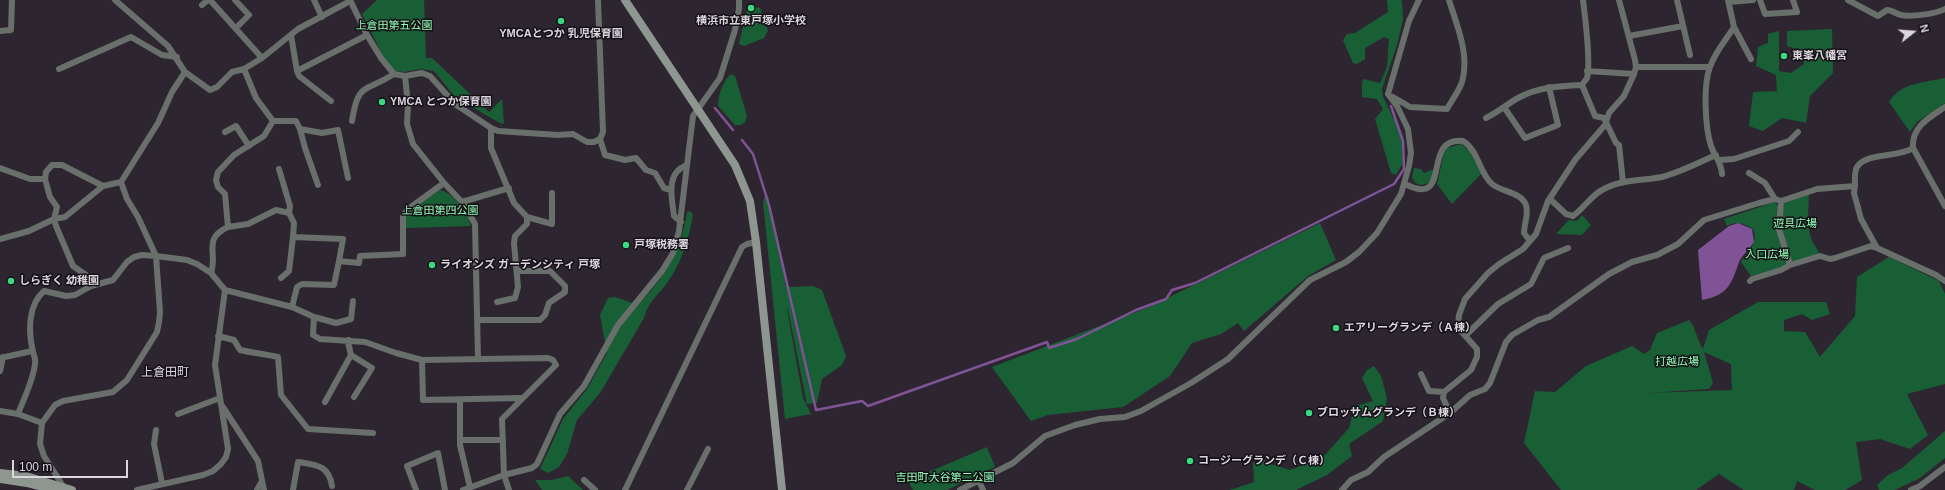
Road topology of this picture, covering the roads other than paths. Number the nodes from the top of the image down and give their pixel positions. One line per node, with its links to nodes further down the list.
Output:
1 (12, 0): 26 (street)
2 (115, 0): 31 (street)
3 (209, 0): 20 (street); 25 (street)
4 (235, 0): 25 (street)
5 (314, 0): 22 (street)
6 (350, 0): 22 (street); 28 (street)
7 (598, 0): 59 (street)
8 (624, 0): 48 (street)
9 (739, 0): 48 (street)
10 (1419, 0): 46 (street)
11 (1448, 0): 46 (street)
12 (1583, 0): 38 (street)
13 (1619, 0): 29 (street)
14 (1677, 0): 23 (street)
15 (1753, 0): 19 (street)
16 (1760, 0): 17 (street)
17 (1793, 0)
18 (1848, 0): 21 (street)
19 (1729, 1): 24 (street)
20 (202, 5)
21 (1945, 9)
22 (322, 17): 27 (street)
23 (1684, 26): 29 (street); 30 (street)
24 (1734, 27): 33 (street); 35 (street)
25 (236, 28): 32 (street)
26 (0, 31)
27 (291, 35): 32 (street); 40 (street)
28 (367, 35): 40 (street); 41 (street)
29 (1629, 36): 34 (street)
30 (1690, 55)
31 (177, 58): 36 (street); 39 (street)
32 (262, 58): 37 (street)
33 (1751, 58)
34 (1636, 67): 35 (street); 42 (street)
35 (1709, 67): 62 (street)
36 (59, 69)
37 (244, 69): 39 (street); 52 (street)
38 (1587, 71): 42 (street); 44 (street)
39 (185, 72): 70 (street)
40 (297, 72): 47 (street)
41 (394, 74): 43 (street); 53 (street)
42 (1634, 74): 54 (street)
43 (405, 76): 55 (street); 72 (street)
44 (1582, 86): 45 (street); 54 (street)
45 (1549, 87): 49 (street); 49 (street)
46 (1388, 94): 73 (street)
47 (331, 101)
48 (698, 107): 63 (street); 92 (street)
49 (1504, 107): 51 (street)
50 (1945, 107): 61 (street)
51 (1486, 118)
52 (273, 121): 56 (street); 60 (street)
53 (352, 121)
54 (1606, 121): 71 (street); 80 (street)
55 (491, 128): 59 (street); 77 (street)
56 (300, 129): 68 (street); 74 (street)
57 (225, 132): 60 (street)
58 (1798, 132): 62 (street)
59 (600, 139): 78 (street)
60 (249, 146): 88 (street)
61 (1913, 148): 76 (street); 83 (street)
62 (1718, 157): 67 (street); 71 (street)
63 (687, 165): 78 (street); 87 (street)
64 (0, 168): 69 (street)
65 (280, 169): 84 (street)
66 (1749, 173): 81 (street)
67 (1722, 174)
68 (348, 178)
69 (45, 179): 75 (street); 86 (street)
70 (121, 182): 75 (street); 95 (street)
71 (1623, 182): 80 (street)
72 (444, 183): 82 (street); 96 (street)
73 (1405, 184): 91 (street); 142 (street)
74 (318, 185)
75 (103, 186): 86 (street)
76 (1855, 186): 81 (street); 94 (street)
77 (509, 188): 82 (street); 85 (street)
78 (671, 190): 87 (street)
79 (552, 193): 85 (street)
80 (1550, 199): 91 (street)
81 (1778, 200): 97 (street); 127 (street)
82 (462, 202): 109 (street)
83 (1945, 206)
84 (289, 213): 88 (street); 89 (street)
85 (527, 217): 98 (street)
86 (54, 219): 90 (street); 103 (street)
87 (681, 222): 138 (street)
88 (228, 227): 99 (street)
89 (293, 237): 96 (street); 100 (street)
90 (0, 239)
91 (1530, 241): 111 (street)
92 (756, 242): 159 (street); 160 (street)
93 (1568, 248): 111 (street)
94 (1877, 248): 97 (street); 102 (street)
95 (156, 256): 99 (street); 103 (street); 130 (street)
96 (339, 262): 107 (street)
97 (1790, 266): 101 (street)
98 (516, 272): 106 (street); 109 (street)
99 (211, 273): 104 (street)
100 (281, 278)
101 (1750, 281)
102 (1945, 281)
103 (91, 286): 113 (street)
104 (225, 290): 107 (street); 110 (street)
105 (353, 301): 108 (street)
106 (497, 302)
107 (292, 307): 108 (street)
108 (314, 317): 112 (street)
109 (477, 320): 116 (street)
110 (218, 336): 124 (street); 132 (street)
111 (1465, 336): 120 (street)
112 (349, 340): 114 (street); 117 (street)
113 (32, 351): 115 (street); 128 (street)
114 (351, 355): 121 (street); 125 (street)
115 (1, 358): 118 (street)
116 (478, 358): 117 (street); 122 (street)
117 (422, 360): 123 (street)
118 (0, 371)
119 (1421, 374): 120 (street)
120 (1444, 392): 127 (street)
121 (354, 397)
122 (521, 398): 123 (street); 134 (street)
123 (460, 400): 133 (street)
124 (221, 401): 129 (street); 141 (street); 143 (street)
125 (325, 402)
126 (0, 411): 128 (street)
127 (1450, 413): 163 (street)
128 (18, 414): 130 (street)
129 (178, 414)
130 (42, 423): 148 (street)
131 (156, 430): 143 (street)
132 (373, 433)
133 (460, 440): 134 (street); 145 (street)
134 (503, 440): 138 (street)
135 (708, 449): 146 (street)
136 (1945, 467): 164 (street)
137 (0, 473): 149 (street)
138 (504, 475): 145 (street); 157 (street)
139 (0, 479): 147 (street)
140 (584, 480): 158 (street)
141 (262, 481): 151 (street); 152 (street)
142 (978, 481): 161 (street); 162 (street)
143 (162, 483): 150 (street)
144 (332, 486): 153 (street)
145 (470, 487): 156 (street)
146 (688, 489)
147 (54, 490)
148 (65, 490)
149 (72, 490)
150 (137, 490)
151 (257, 490)
152 (264, 490)
153 (293, 490)
154 (416, 490): 155 (street)
155 (445, 490)
156 (463, 490)
157 (509, 490)
158 (595, 490)
159 (625, 490)
160 (782, 490)
161 (960, 490)
162 (983, 490)
163 (1342, 490)
164 (1911, 490)

